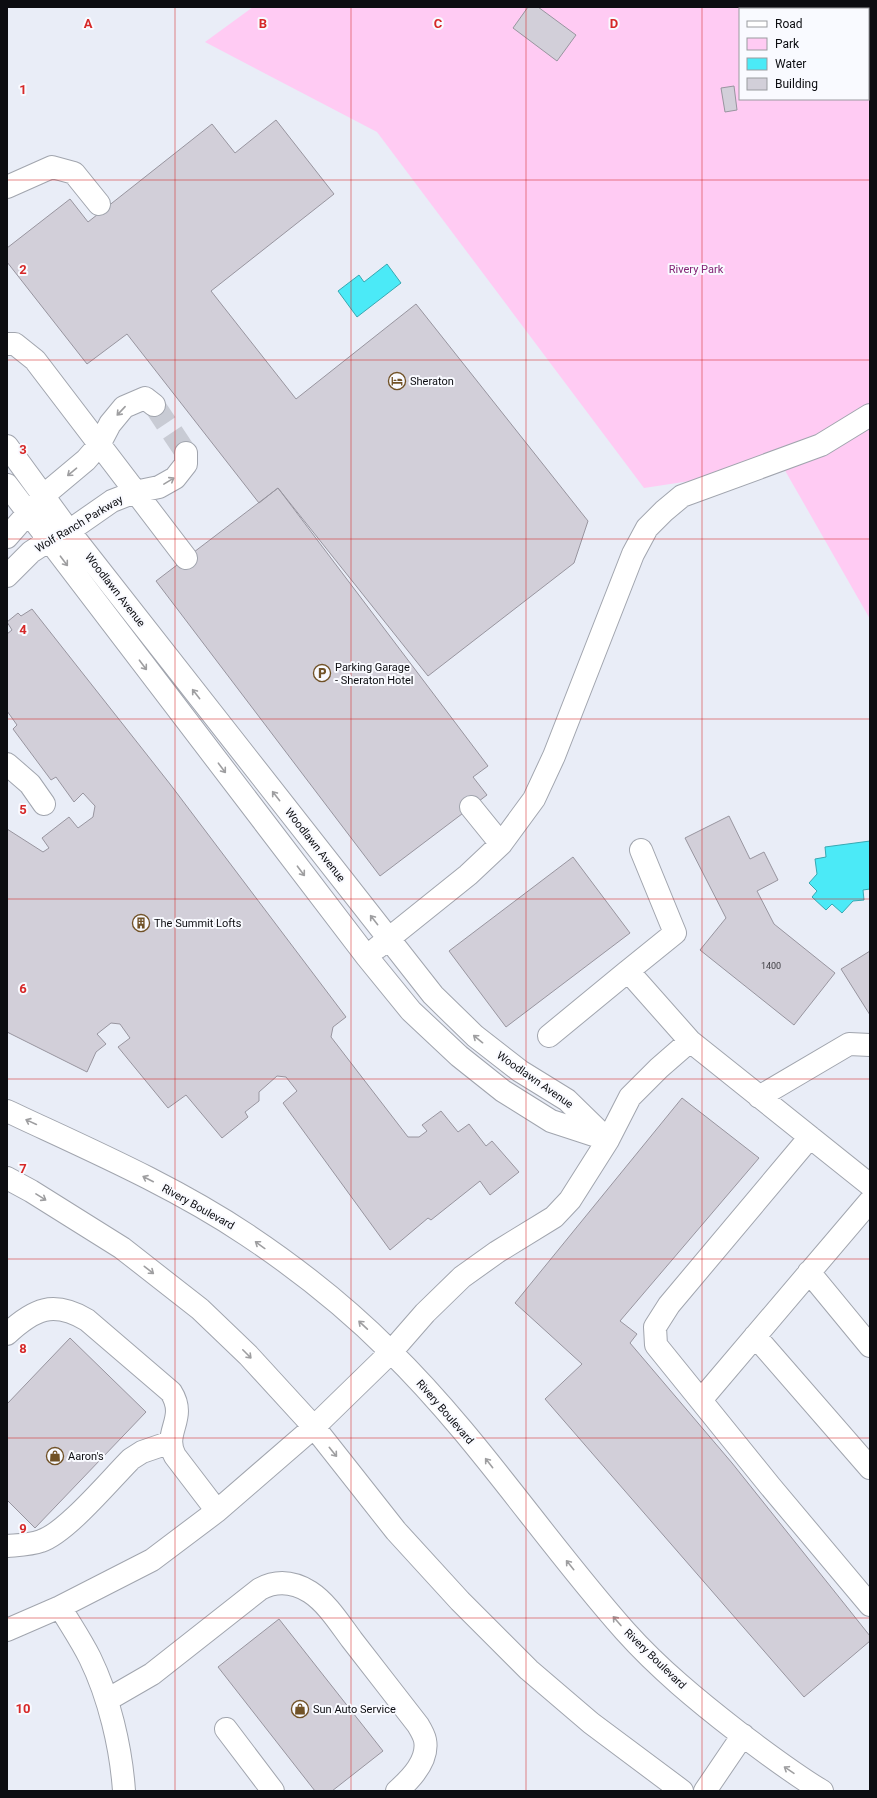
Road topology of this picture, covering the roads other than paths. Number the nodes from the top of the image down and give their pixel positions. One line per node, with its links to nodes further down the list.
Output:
1 (7, 187): 2 (street)
2 (99, 204)
3 (7, 344): 6 (street)
4 (154, 405): 6 (street, one-way to 6)
5 (870, 415): 21 (street)
6 (99, 445): 10 (street); 11 (street, one-way to 11)
7 (7, 446): 11 (street, Woodlawn Avenue)
8 (186, 453): 10 (street, Wolf Ranch Parkway, one-way to 8)
9 (7, 485): 12 (street, Woodlawn Avenue)
10 (135, 492): 13 (street, Wolf Ranch Parkway); 16 (street)
11 (43, 496): 12 (street); 13 (street, Woodlawn Avenue)
12 (28, 513): 14 (street); 15 (street, Woodlawn Avenue)
13 (69, 531): 15 (street, Wolf Ranch Parkway); 23 (street, Woodlawn Avenue, one-way to 13)
14 (7, 536)
15 (48, 541): 17 (street, Wolf Ranch Parkway); 24 (street, Woodlawn Avenue, one-way to 24)
16 (186, 558)
17 (7, 576)
18 (7, 764): 19 (street)
19 (44, 804)
20 (471, 807): 21 (street)
21 (501, 844): 23 (street)
22 (641, 850): 25 (street)
23 (388, 939): 24 (street); 32 (street, Woodlawn Avenue, one-way to 23)
24 (367, 957): 32 (street, Woodlawn Avenue)
25 (628, 971): 26 (street); 27 (street)
26 (549, 1036)
27 (690, 1041): 29 (street); 32 (street)
28 (870, 1045): 29 (street)
29 (759, 1097): 31 (street)
30 (7, 1111): 40 (street, Rivery Boulevard, one-way to 30)
31 (810, 1137): 34 (street); 41 (street)
32 (608, 1140): 40 (street)
33 (7, 1178): 42 (street, one-way to 42)
34 (870, 1185)
35 (870, 1201): 36 (street)
36 (809, 1272): 38 (street); 39 (street)
37 (7, 1334): 43 (street)
38 (755, 1336): 41 (street); 44 (street)
39 (870, 1346)
40 (391, 1352): 42 (street); 52 (street, Rivery Boulevard, one-way to 40)
41 (702, 1400): 47 (street)
42 (314, 1427): 45 (street); 56 (street, one-way to 56)
43 (171, 1442): 45 (street); 46 (street)
44 (870, 1468)
45 (217, 1510): 48 (street)
46 (7, 1546)
47 (870, 1605)
48 (60, 1607): 49 (street); 50 (street)
49 (7, 1630)
50 (107, 1700): 53 (street); 55 (street)
51 (226, 1729): 54 (street)
52 (743, 1735): 57 (street); 58 (street, Rivery Boulevard, one-way to 52)
53 (124, 1791)
54 (273, 1791)
55 (397, 1791)
56 (682, 1791)
57 (705, 1791)
58 (822, 1791)

